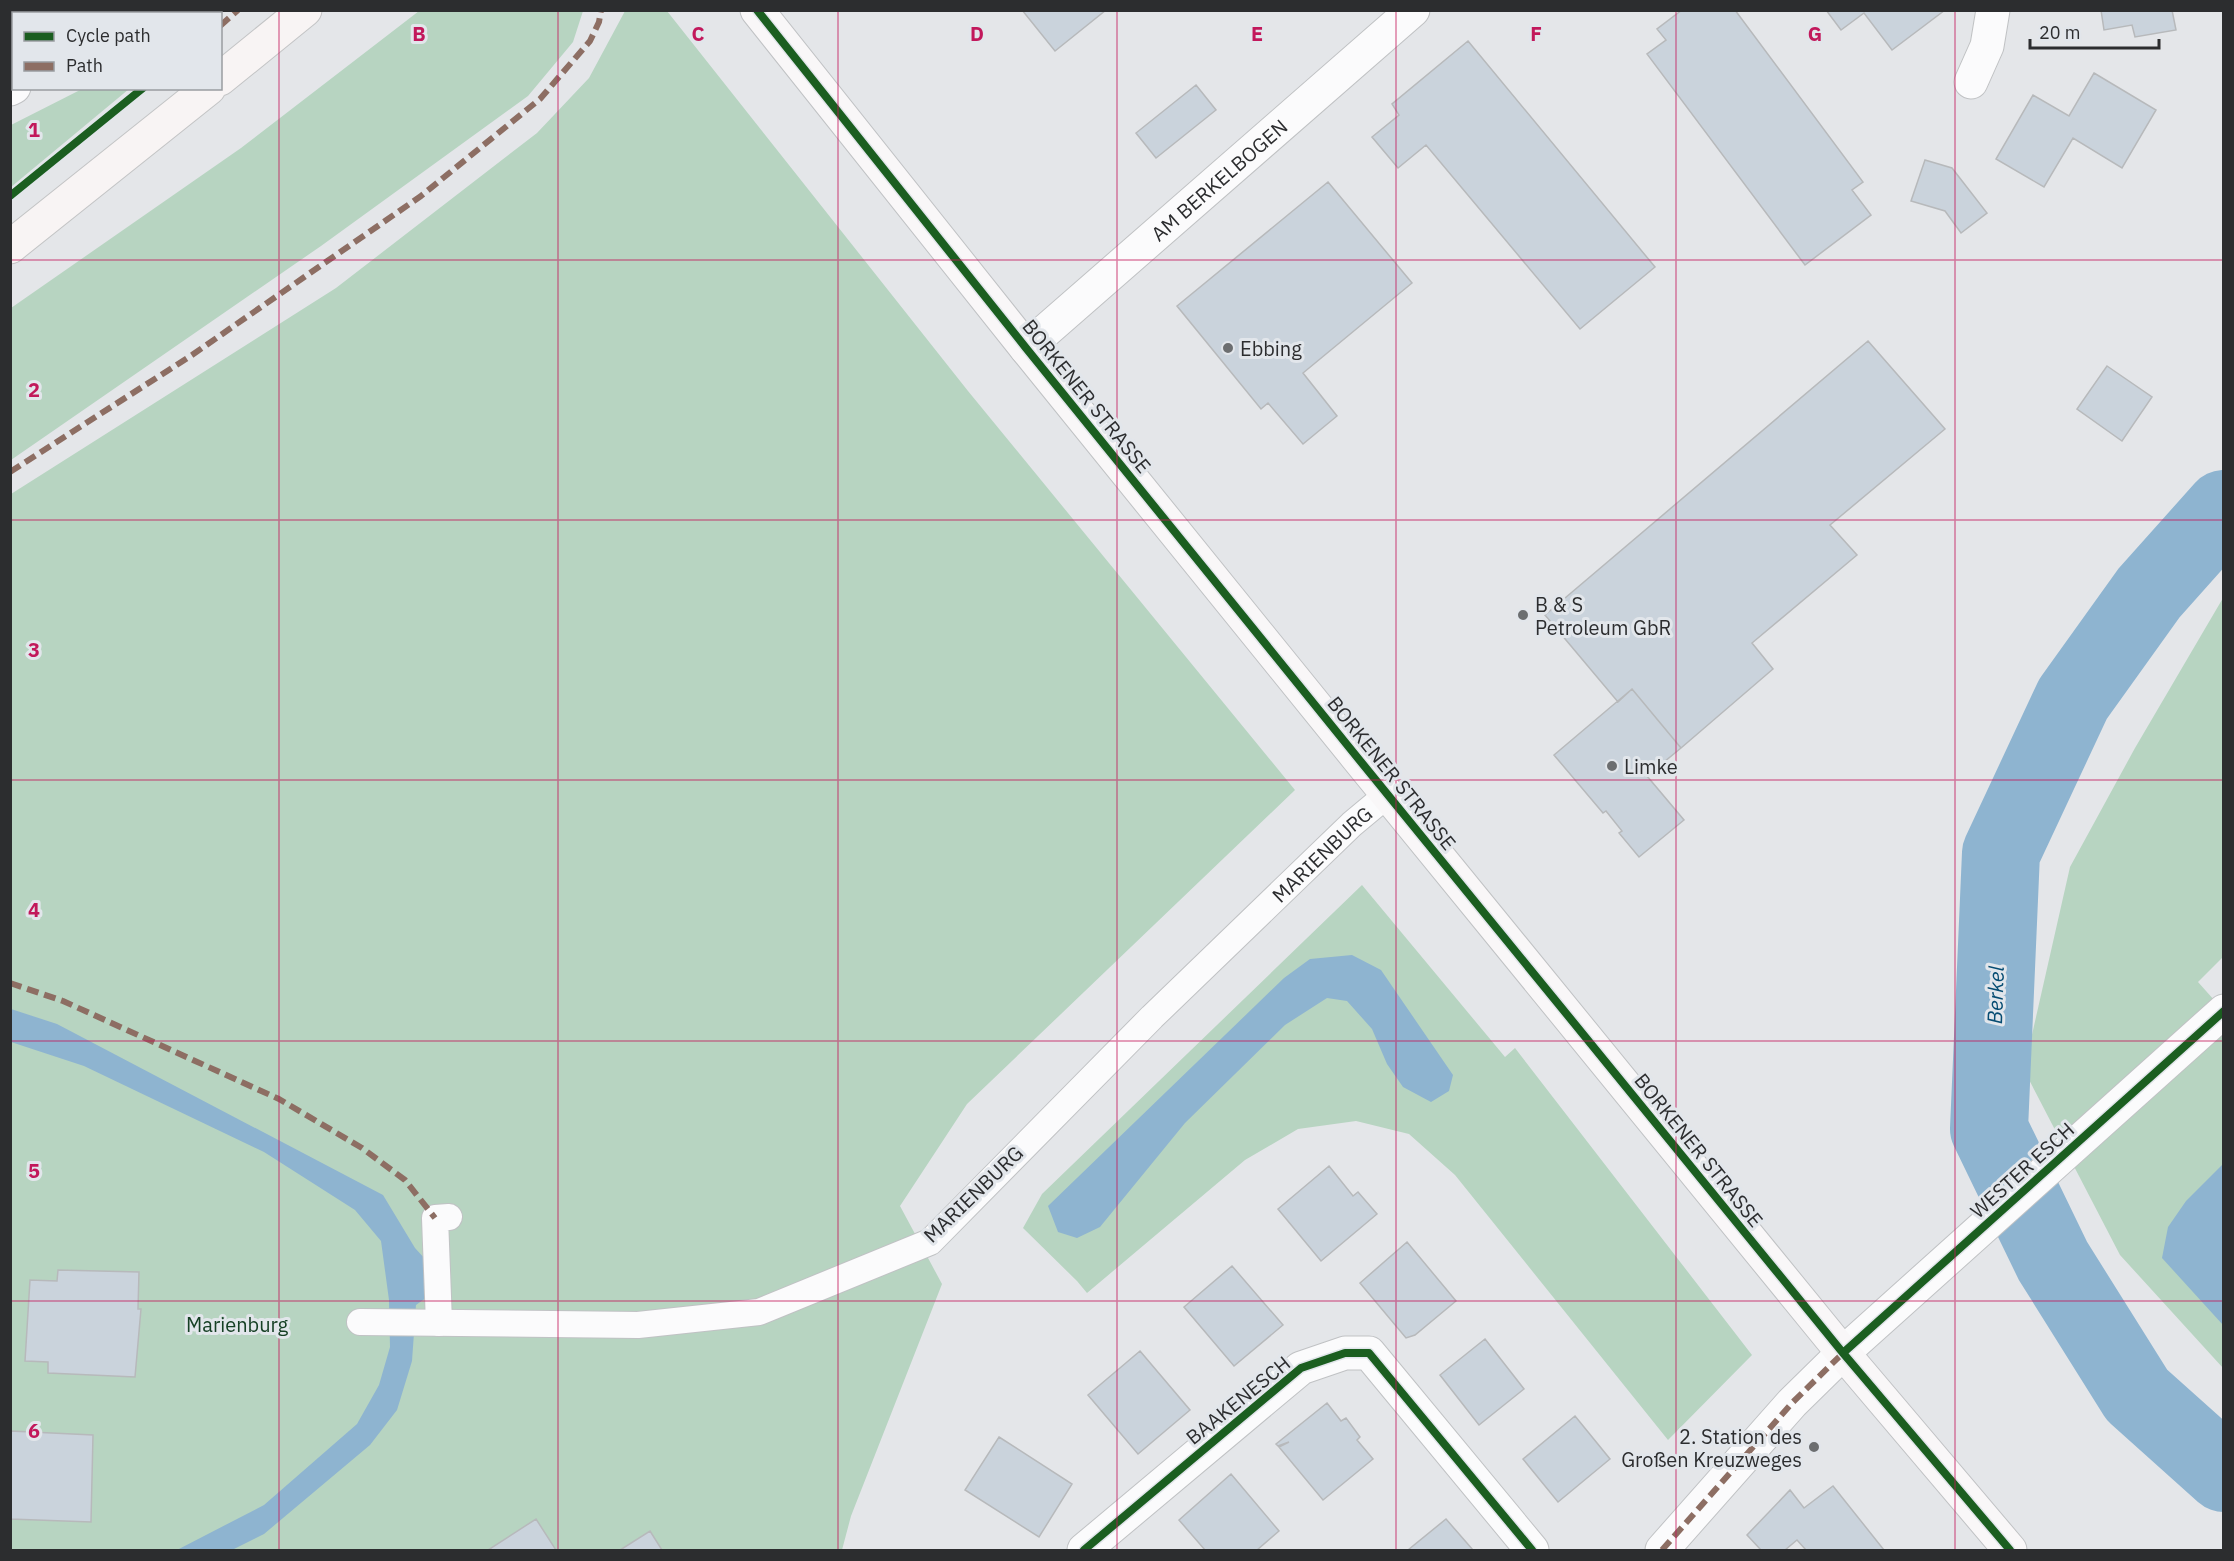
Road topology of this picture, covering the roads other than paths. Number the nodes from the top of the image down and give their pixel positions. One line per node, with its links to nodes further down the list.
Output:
1 (305, 10): 5 (main road)
2 (757, 10): 9 (street, BORKENER STRASSE)
3 (1413, 10): 9 (street, AM BERKELBOGEN)
4 (1993, 10): 6 (street)
5 (222, 78)
6 (1971, 82)
7 (206, 90): 8 (main road)
8 (10, 247)
9 (1026, 348): 10 (street, BORKENER STRASSE)
10 (1388, 794): 14 (lane, MARIENBURG); 15 (street, BORKENER STRASSE)
11 (2223, 1011): 15 (street, WESTER ESCH)
12 (449, 1217): 14 (lane)
13 (360, 1322): 14 (lane, MARIENBURG)
14 (429, 1322)
15 (1843, 1353): 18 (street); 19 (street, BORKENER STRASSE)
16 (1084, 1551): 17 (street, BAAKENESCH)
17 (1532, 1551)
18 (1662, 1551)
19 (2010, 1551)

